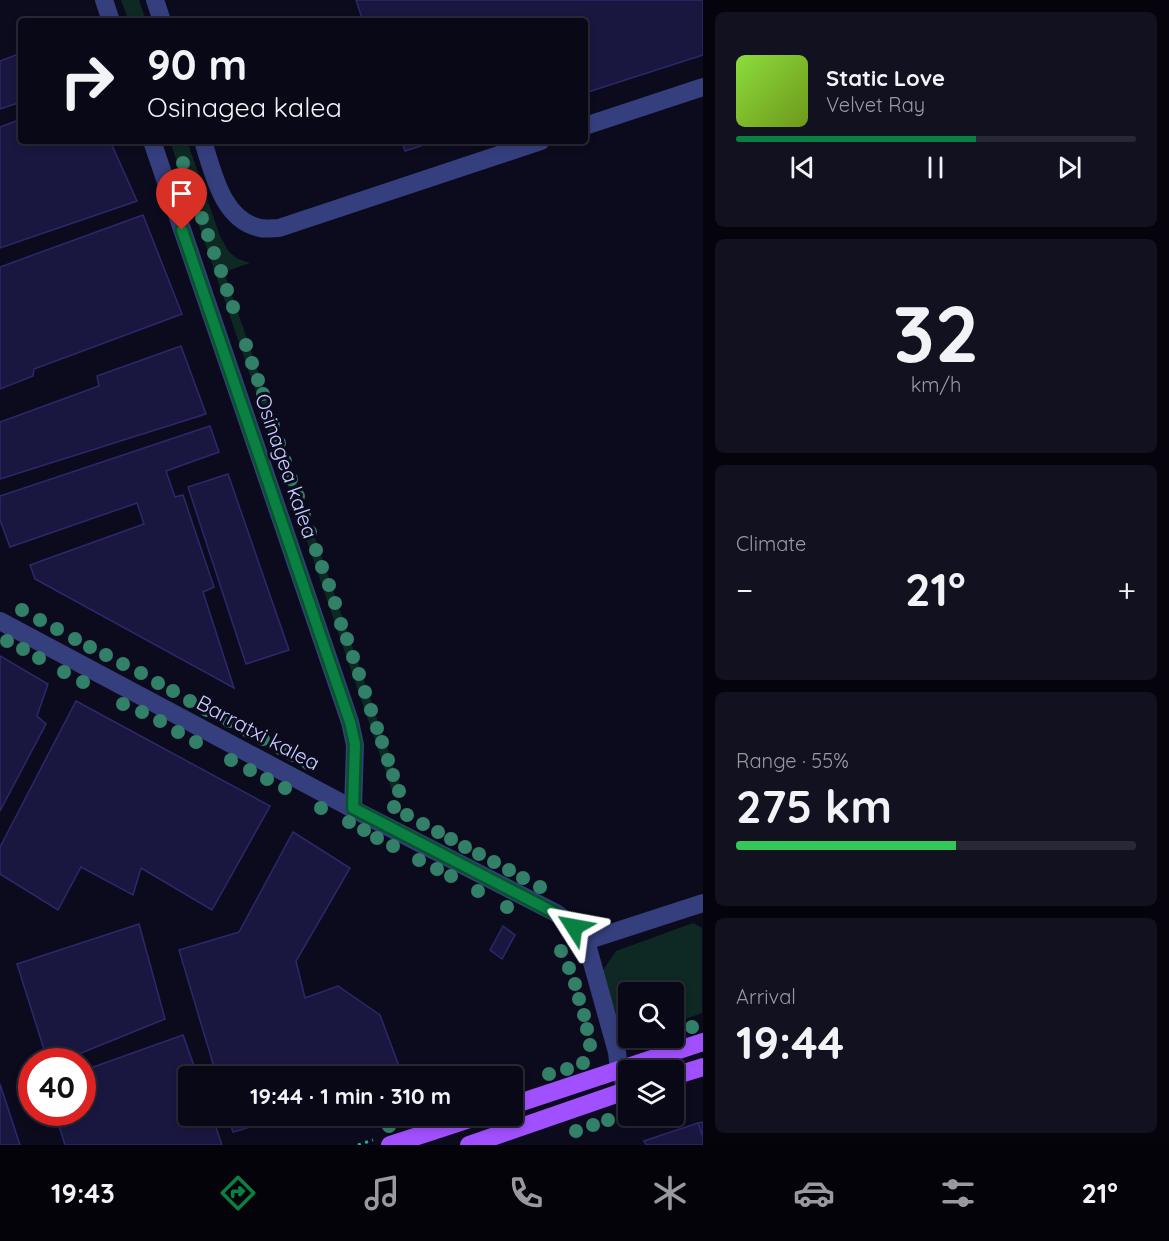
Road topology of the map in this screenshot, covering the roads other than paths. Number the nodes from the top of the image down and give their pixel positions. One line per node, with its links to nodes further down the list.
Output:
1 (104, 0): 3 (street)
2 (154, 0): 4 (street)
3 (110, 18)
4 (161, 18)
5 (702, 87): 6 (street)
6 (588, 125)
7 (153, 144): 11 (street, Osinagea kalea)
8 (204, 144): 9 (street)
9 (532, 144)
10 (0, 621): 11 (street, Barratxi kalea)
11 (353, 808): 13 (street, Barratxi kalea)
12 (702, 903): 13 (street)
13 (586, 941): 16 (street)
14 (702, 1042): 15 (main road)
15 (649, 1060)
16 (618, 1061)
17 (702, 1067): 19 (main road)
18 (618, 1070): 21 (main road)
19 (684, 1073)
20 (618, 1093): 24 (main road)
21 (523, 1102)
22 (448, 1126): 23 (main road)
23 (390, 1145)
24 (469, 1145)

